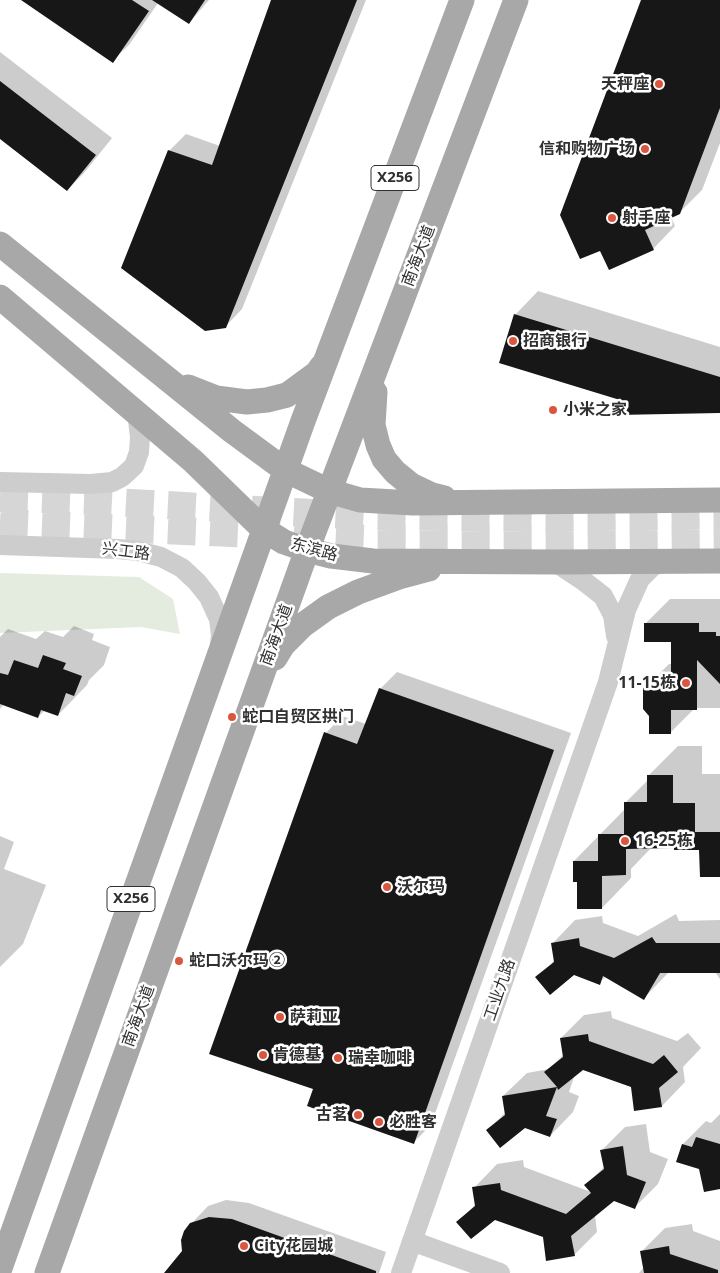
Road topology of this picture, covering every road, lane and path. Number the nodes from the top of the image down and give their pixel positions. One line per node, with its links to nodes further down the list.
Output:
1 (462, 0): 6 (main road, X256)
2 (516, 0): 5 (main road, 南海大道 / X256)
3 (0, 244): 7 (main road)
4 (0, 297): 8 (main road, 东滨路)
5 (382, 355): 11 (main road, 南海大道 / X256); 13 (main road)
6 (328, 356): 7 (main road); 9 (main road, X256)
7 (154, 367): 9 (main road)
8 (137, 412): 10 (street); 14 (main road, 东滨路)
9 (285, 470): 11 (main road); 14 (main road, X256)
10 (0, 482)
11 (329, 491): 13 (main road); 16 (main road, 南海大道 / X256)
12 (720, 500): 13 (main road)
13 (479, 504)
14 (263, 530): 16 (main road, 东滨路); 21 (main road, X256)
15 (0, 545): 21 (street, 兴工路)
16 (307, 550): 18 (main road, 东滨路); 23 (main road, 南海大道 / X256)
17 (720, 561): 20 (main road, 东滨路)
18 (454, 562): 19 (main road, 东滨路); 23 (main road)
19 (555, 562): 20 (main road, 东滨路); 22 (street, 工业九路)
20 (664, 562): 22 (street, 工业九路)
21 (220, 651): 25 (main road, X256)
22 (616, 651): 24 (street, 工业九路)
23 (257, 688): 26 (main road, 南海大道 / X256)
24 (412, 1242): 27 (street, 工业九路); 28 (street)
25 (0, 1268)
26 (47, 1273)
27 (401, 1273)
28 (500, 1273)

